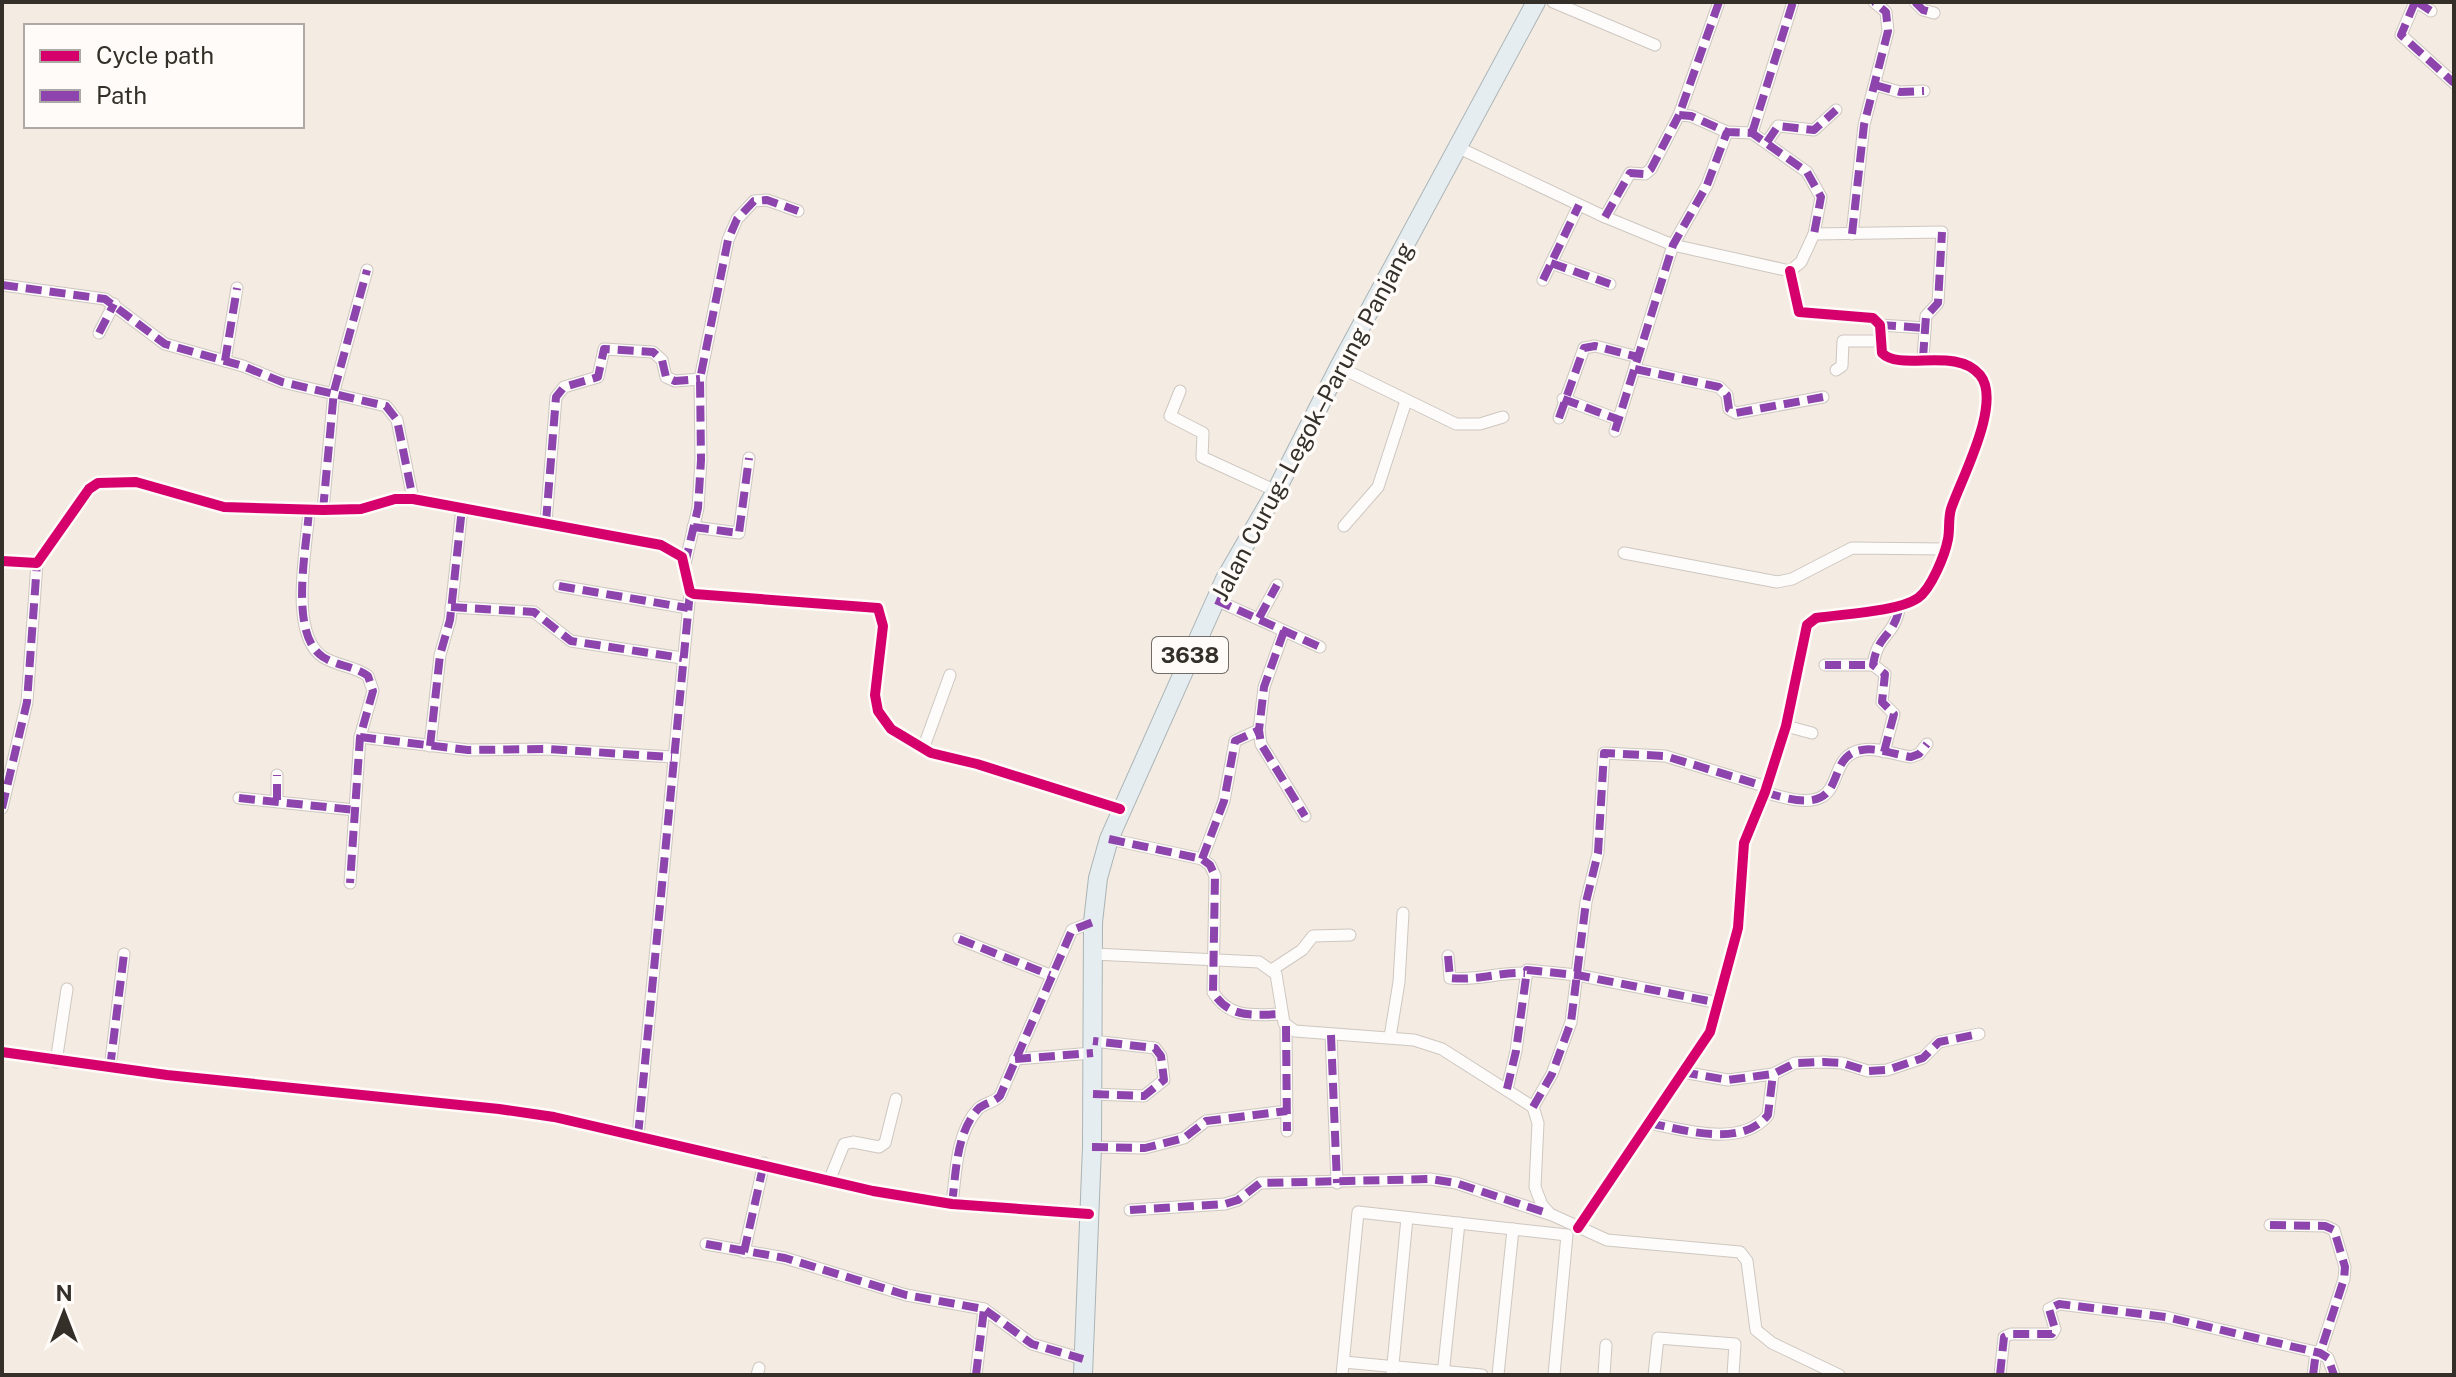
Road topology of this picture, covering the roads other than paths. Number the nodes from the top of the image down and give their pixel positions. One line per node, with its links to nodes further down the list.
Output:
1 (1536, 2): 19 (main road, Jalan Curug–Legok–Parung Panjang / 3638)
2 (1553, 2): 10 (street)
3 (1719, 2): 15 (street)
4 (1793, 2): 17 (street)
5 (1915, 2): 9 (street)
6 (2416, 2): 8 (street); 11 (street)
7 (1880, 3): 12 (street)
8 (2431, 11)
9 (1934, 13)
10 (1655, 45)
11 (2454, 83)
12 (1875, 85): 13 (street); 24 (street)
13 (1924, 91)
14 (1836, 110): 18 (street)
15 (1679, 115): 16 (street); 22 (street)
16 (1727, 132): 17 (street); 25 (street)
17 (1752, 133): 18 (street)
18 (1767, 142): 23 (street)
19 (1457, 147): 20 (street); 41 (main road, Jalan Curug–Legok–Parung Panjang / 3638)
20 (1579, 205): 22 (street); 26 (street)
21 (798, 211): 43 (street)
22 (1605, 217): 25 (street)
23 (1814, 234): 24 (street); 28 (street)
24 (1852, 234): 35 (street)
25 (1673, 245): 28 (street); 40 (street)
26 (1551, 263): 29 (street); 30 (street)
27 (367, 270): 44 (street)
28 (1790, 271): 34 (street)
29 (1543, 280)
30 (1610, 284)
31 (2, 285): 33 (street)
32 (237, 288): 39 (street)
33 (114, 304): 36 (street); 39 (street)
34 (1880, 325): 35 (street); 37 (street)
35 (1925, 328): 38 (street)
36 (99, 333)
37 (1881, 341): 38 (street); 42 (street)
38 (1923, 358): 60 (street)
39 (225, 361): 44 (street)
40 (1636, 363): 46 (street); 47 (street); 47 (street)
41 (1339, 367): 48 (street); 52 (main road, Jalan Curug–Legok–Parung Panjang / 3638)
42 (1836, 370)
43 (700, 379): 57 (street); 59 (street)
44 (334, 391): 53 (street); 56 (street)
45 (1180, 391): 52 (street)
46 (1823, 397)
47 (1563, 399): 50 (street)
48 (1406, 401): 49 (street); 58 (street)
49 (1503, 417)
50 (1559, 418)
51 (749, 458): 59 (street)
52 (1276, 491): 68 (main road, Jalan Curug–Legok–Parung Panjang / 3638)
53 (413, 499): 54 (street); 56 (street)
54 (462, 508): 57 (street); 70 (street)
55 (309, 510): 56 (street); 63 (street); 82 (street)
56 (323, 510)
57 (546, 522): 64 (street)
58 (1344, 526)
59 (693, 527): 64 (street)
60 (1944, 549): 61 (street); 69 (street)
61 (1624, 553)
62 (2, 561): 63 (street)
63 (37, 563): 92 (street)
64 (685, 564): 67 (street)
65 (1277, 585): 72 (street)
66 (559, 586): 71 (street)
67 (690, 592): 71 (street); 85 (street)
68 (1216, 600): 72 (street); 93 (main road, Jalan Curug–Legok–Parung Panjang / 3638)
69 (1900, 605): 77 (street); 79 (street)
70 (451, 607): 75 (street); 84 (street)
71 (688, 608): 75 (street)
72 (1259, 618): 73 (street)
73 (1284, 631): 74 (street); 80 (street)
74 (1320, 647)
75 (682, 658): 87 (street)
76 (1825, 665): 77 (street)
77 (1873, 665): 86 (street)
78 (950, 675): 85 (street)
79 (1786, 726): 81 (street); 89 (street)
80 (1259, 730): 95 (street); 97 (street)
81 (1812, 733)
82 (360, 737): 84 (street); 94 (street)
83 (1927, 744): 86 (street)
84 (430, 746): 87 (street)
85 (923, 749): 93 (street)
86 (1884, 752): 89 (street)
87 (672, 757): 131 (street)
88 (277, 775): 91 (street)
89 (1766, 790): 110 (street); 112 (street)
90 (239, 798): 91 (street)
91 (277, 800): 94 (street)
92 (2, 808)
93 (1120, 809): 96 (main road, Jalan Curug–Legok–Parung Panjang / 3638)
94 (355, 810): 98 (street)
95 (1305, 816)
96 (1109, 839): 97 (street); 100 (main road, Jalan Curug–Legok–Parung Panjang / 3638)
97 (1202, 859): 106 (street)
98 (350, 883)
99 (1403, 913): 116 (street)
100 (1093, 922): 104 (main road, Jalan Curug–Legok–Parung Panjang / 3638); 109 (street)
101 (1350, 935): 107 (street)
102 (959, 939): 109 (street)
103 (124, 954): 121 (street)
104 (1094, 954): 106 (street); 117 (main road, Jalan Curug–Legok–Parung Panjang / 3638)
105 (1448, 956): 108 (street)
106 (1215, 963): 107 (street); 113 (street)
107 (1273, 969): 113 (street)
108 (1525, 973): 110 (street); 124 (street)
109 (1050, 975): 119 (street)
110 (1577, 975): 112 (street); 127 (street)
111 (67, 989): 120 (street)
112 (1719, 1003): 122 (street)
113 (1284, 1020): 115 (street); 128 (street)
114 (1979, 1034): 123 (street)
115 (1331, 1035): 116 (street); 135 (street)
116 (1390, 1037): 124 (street)
117 (1093, 1047): 119 (street); 125 (main road, Jalan Curug–Legok–Parung Panjang / 3638); 125 (street)
118 (2, 1052): 120 (street)
119 (1015, 1059): 136 (street)
120 (56, 1062): 121 (street)
121 (110, 1068): 131 (street)
122 (1682, 1072): 123 (street); 129 (street)
123 (1773, 1074): 129 (street)
124 (1507, 1089): 127 (street)
125 (1093, 1094): 132 (main road, Jalan Curug–Legok–Parung Panjang / 3638)
126 (896, 1099): 134 (street)
127 (1533, 1107): 139 (street)
128 (1287, 1111): 130 (street); 132 (street)
129 (1649, 1123): 143 (street)
130 (1287, 1131)
131 (638, 1136): 133 (street)
132 (1092, 1147): 138 (main road, Jalan Curug–Legok–Parung Panjang / 3638)
133 (764, 1163): 134 (street); 146 (street)
134 (829, 1181): 136 (street)
135 (1337, 1183): 137 (street); 139 (street)
136 (952, 1204): 138 (street)
137 (1130, 1210)
138 (1089, 1214): 151 (main road, Jalan Curug–Legok–Parung Panjang / 3638)
139 (1550, 1214): 143 (street)
140 (1407, 1218): 141 (street); 150 (street); 152 (street)
141 (1459, 1223): 144 (street); 154 (street)
142 (2270, 1225): 149 (street)
143 (1578, 1228): 153 (street)
144 (1513, 1229): 158 (street); 159 (street)
145 (706, 1244): 146 (street)
146 (744, 1252): 147 (street)
147 (984, 1309): 151 (street); 155 (street)
148 (1606, 1345): 160 (street)
149 (2318, 1352): 164 (street); 165 (street); 166 (street)
150 (1344, 1362): 152 (street); 156 (street)
151 (1083, 1367)
152 (1392, 1371): 154 (street)
153 (1826, 1372): 163 (street)
154 (1444, 1373): 157 (street)
155 (976, 1375)
156 (1342, 1375)
157 (1482, 1375)
158 (1498, 1375)
159 (1554, 1375)
160 (1604, 1375)
161 (1654, 1375): 162 (street)
162 (1733, 1375)
163 (1839, 1375)
164 (2000, 1375)
165 (2313, 1375)
166 (2334, 1375)

